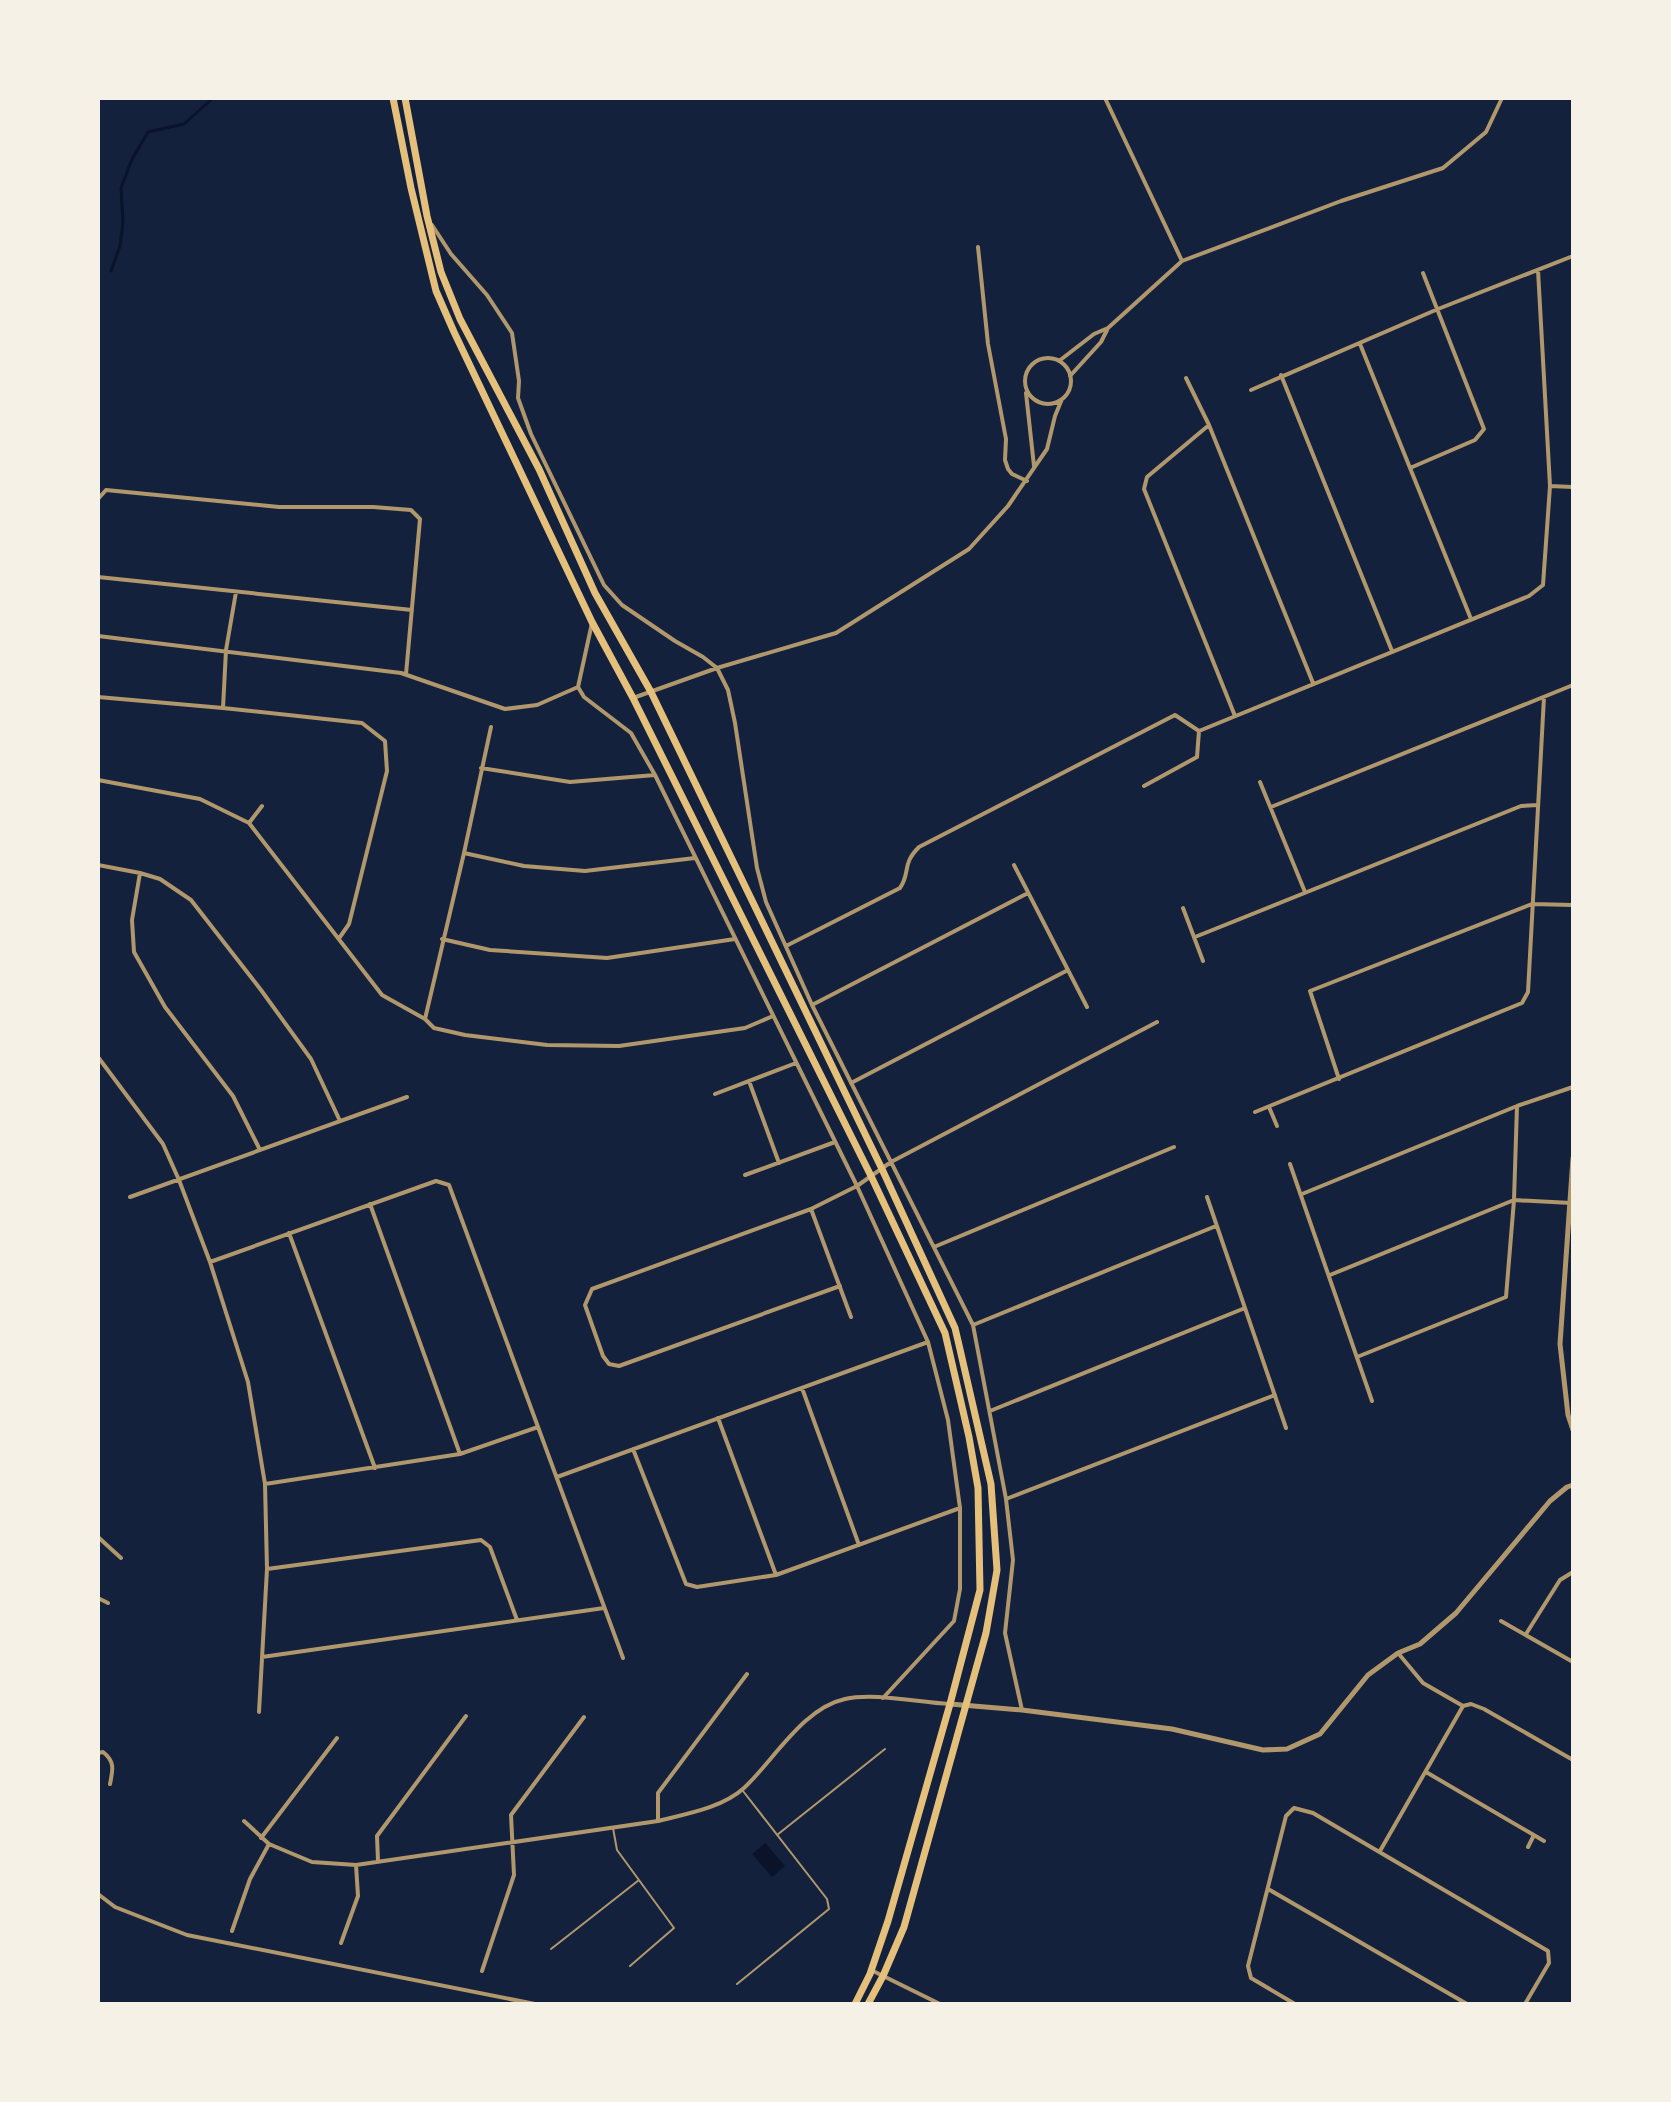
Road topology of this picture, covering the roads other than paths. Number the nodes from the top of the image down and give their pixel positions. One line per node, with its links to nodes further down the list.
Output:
1 (393, 98): 32 (highway)
2 (405, 98): 5 (highway)
3 (1105, 98): 8 (street)
4 (1502, 98): 8 (street)
5 (427, 216): 36 (street); 41 (highway)
6 (978, 247): 24 (street)
7 (1573, 256): 9 (street)
8 (1182, 261): 12 (street)
9 (1538, 270): 11 (street); 25 (street)
10 (1423, 273): 11 (street)
11 (1438, 309): 13 (street); 23 (street)
12 (1108, 328): 14 (street); 16 (street)
13 (1360, 344): 15 (street); 23 (street)
14 (1059, 361): 16 (street); 18 (street)
15 (1281, 375): 19 (street); 35 (street)
16 (1070, 376): 20 (street)
17 (1186, 378): 21 (street)
18 (1026, 389): 20 (street); 22 (street)
19 (1251, 390)
20 (1062, 399): 22 (street)
21 (1209, 425): 38 (street); 46 (street)
22 (1034, 466): 24 (street)
23 (1410, 468): 31 (street)
24 (1027, 481): 36 (street)
25 (1550, 486): 26 (street); 31 (street)
26 (1573, 487)
27 (98, 499): 30 (street)
28 (98, 577): 29 (street)
29 (236, 592): 30 (street); 34 (street)
30 (412, 610): 37 (street)
31 (1471, 619): 35 (street)
32 (592, 622): 40 (street); 44 (highway)
33 (98, 636): 34 (street)
34 (226, 650): 37 (street); 45 (street)
35 (1392, 651): 38 (street)
36 (717, 668): 41 (street); 72 (street)
37 (406, 674): 40 (street)
38 (1313, 683): 46 (street)
39 (1573, 685): 43 (street)
40 (578, 687): 50 (street)
41 (651, 692): 44 (street); 100 (highway)
42 (98, 697): 45 (street)
43 (1544, 697): 54 (street); 56 (street)
44 (633, 698): 102 (highway)
45 (223, 708): 69 (street)
46 (1235, 716): 48 (street)
47 (491, 727): 49 (street)
48 (1199, 731): 53 (street); 72 (street)
49 (481, 768): 50 (street); 58 (street)
50 (655, 775): 59 (street)
51 (98, 780): 57 (street)
52 (1260, 782): 56 (street)
53 (1144, 786)
54 (1538, 805): 63 (street); 65 (street)
55 (262, 806): 57 (street)
56 (1271, 807): 63 (street)
57 (249, 823): 69 (street)
58 (464, 853): 59 (street); 70 (street)
59 (695, 858): 71 (street)
60 (98, 865): 62 (street)
61 (1014, 865): 64 (street)
62 (140, 873): 91 (street); 95 (street)
63 (1305, 892): 68 (street)
64 (1028, 893): 74 (street); 75 (street)
65 (1532, 904): 66 (street); 82 (street); 82 (street)
66 (1573, 905)
67 (1183, 908): 68 (street)
68 (1195, 937): 73 (street)
69 (339, 938): 78 (street)
70 (442, 939): 71 (street); 78 (street)
71 (735, 939): 77 (street)
72 (786, 946): 75 (street)
73 (1203, 961)
74 (1068, 970): 76 (street); 84 (street)
75 (812, 1005): 84 (street)
76 (1087, 1007)
77 (773, 1016): 78 (street); 81 (street)
78 (425, 1019)
79 (1157, 1022): 97 (street)
80 (98, 1057): 103 (street)
81 (796, 1063): 83 (street); 93 (street)
82 (1339, 1079): 89 (street)
83 (749, 1081): 86 (street); 98 (street)
84 (851, 1083): 97 (street)
85 (1573, 1087): 88 (street)
86 (715, 1094)
87 (407, 1097): 91 (street)
88 (1517, 1106): 105 (street); 108 (street)
89 (1269, 1107): 90 (street); 92 (street)
90 (1255, 1112)
91 (340, 1121): 95 (street)
92 (1277, 1126)
93 (835, 1142): 98 (street); 104 (street)
94 (1174, 1147): 114 (street)
95 (260, 1150): 103 (street)
96 (1573, 1158): 109 (street)
97 (891, 1162): 100 (street); 114 (street)
98 (779, 1163): 101 (street)
99 (1290, 1164): 105 (street)
100 (882, 1169): 102 (street); 158 (highway)
101 (745, 1175)
102 (871, 1176): 104 (street); 157 (highway)
103 (179, 1180): 106 (street); 115 (street)
104 (857, 1186): 111 (street); 121 (street)
105 (1302, 1194): 116 (street)
106 (130, 1197)
107 (1207, 1197): 112 (street)
108 (1514, 1200): 109 (street); 116 (street); 122 (street)
109 (1571, 1203): 130 (street)
110 (370, 1204): 113 (street); 128 (street); 132 (street)
111 (811, 1209): 117 (street); 117 (street)
112 (1216, 1226): 118 (street); 120 (street)
113 (289, 1233): 115 (street); 133 (street)
114 (934, 1247): 120 (street)
115 (210, 1262): 135 (street)
116 (1330, 1275): 122 (street)
117 (840, 1286): 119 (street)
118 (1245, 1308): 124 (street); 126 (street)
119 (851, 1317)
120 (973, 1325): 126 (street)
121 (928, 1342): 123 (street); 138 (street)
122 (1357, 1357): 125 (street)
123 (802, 1388): 127 (street); 140 (street)
124 (1275, 1395): 129 (street); 137 (street)
125 (1372, 1401)
126 (990, 1411): 137 (street)
127 (718, 1418): 131 (street); 144 (street)
128 (538, 1427): 132 (street); 134 (street)
129 (1286, 1428)
130 (1573, 1430)
131 (633, 1449): 134 (street); 144 (street)
132 (460, 1454): 133 (street)
133 (375, 1468): 135 (street)
134 (557, 1477): 147 (street)
135 (265, 1484): 142 (street)
136 (1573, 1485): 151 (street)
137 (1006, 1499): 160 (street)
138 (960, 1508): 140 (street); 156 (street)
139 (98, 1537): 141 (street)
140 (859, 1545): 144 (street)
141 (121, 1558)
142 (267, 1569): 148 (street); 152 (street)
143 (1573, 1572): 150 (street)
144 (776, 1575)
145 (98, 1598): 146 (street)
146 (108, 1603)
147 (604, 1608): 148 (street); 153 (street)
148 (517, 1620): 152 (street)
149 (1501, 1621): 150 (street)
150 (1526, 1634): 154 (street)
151 (1398, 1653): 159 (street); 160 (street)
152 (262, 1657): 161 (street)
153 (623, 1658)
154 (1573, 1662)
155 (747, 1674): 172 (street)
156 (883, 1698): 157 (street); 170 (street)
157 (950, 1704): 158 (street); 191 (highway)
158 (967, 1705): 160 (street); 193 (highway)
159 (1463, 1706): 167 (street); 168 (street)
160 (1022, 1710)
161 (259, 1712)
162 (466, 1716): 182 (street)
163 (584, 1717): 178 (street)
164 (337, 1738): 176 (street)
165 (885, 1749): 174 (lane)
166 (101, 1752): 169 (street)
167 (1573, 1760)
168 (1426, 1772): 175 (street); 181 (street)
169 (110, 1784)
170 (742, 1790): 172 (street); 174 (lane)
171 (244, 1821): 176 (street)
172 (658, 1821): 173 (street)
173 (613, 1827): 178 (street); 184 (lane)
174 (777, 1835): 194 (lane)
175 (1534, 1835): 177 (street); 180 (street)
176 (261, 1838): 179 (street)
177 (1544, 1841)
178 (511, 1842): 182 (street); 192 (street)
179 (269, 1844): 183 (street); 187 (street)
180 (1528, 1847)
181 (1380, 1851): 185 (street); 201 (street)
182 (378, 1861): 183 (street)
183 (356, 1865): 188 (street)
184 (640, 1880): 189 (lane); 190 (lane)
185 (1268, 1889): 199 (street); 200 (street)
186 (98, 1894): 195 (street)
187 (232, 1931)
188 (341, 1943)
189 (551, 1949)
190 (630, 1966)
191 (871, 1970): 193 (street); 196 (highway)
192 (482, 1971)
193 (883, 1976): 197 (highway); 198 (street)
194 (737, 1984)
195 (535, 2004)
196 (855, 2004)
197 (868, 2004)
198 (940, 2004)
199 (1295, 2004)
200 (1467, 2004)
201 (1525, 2004)

